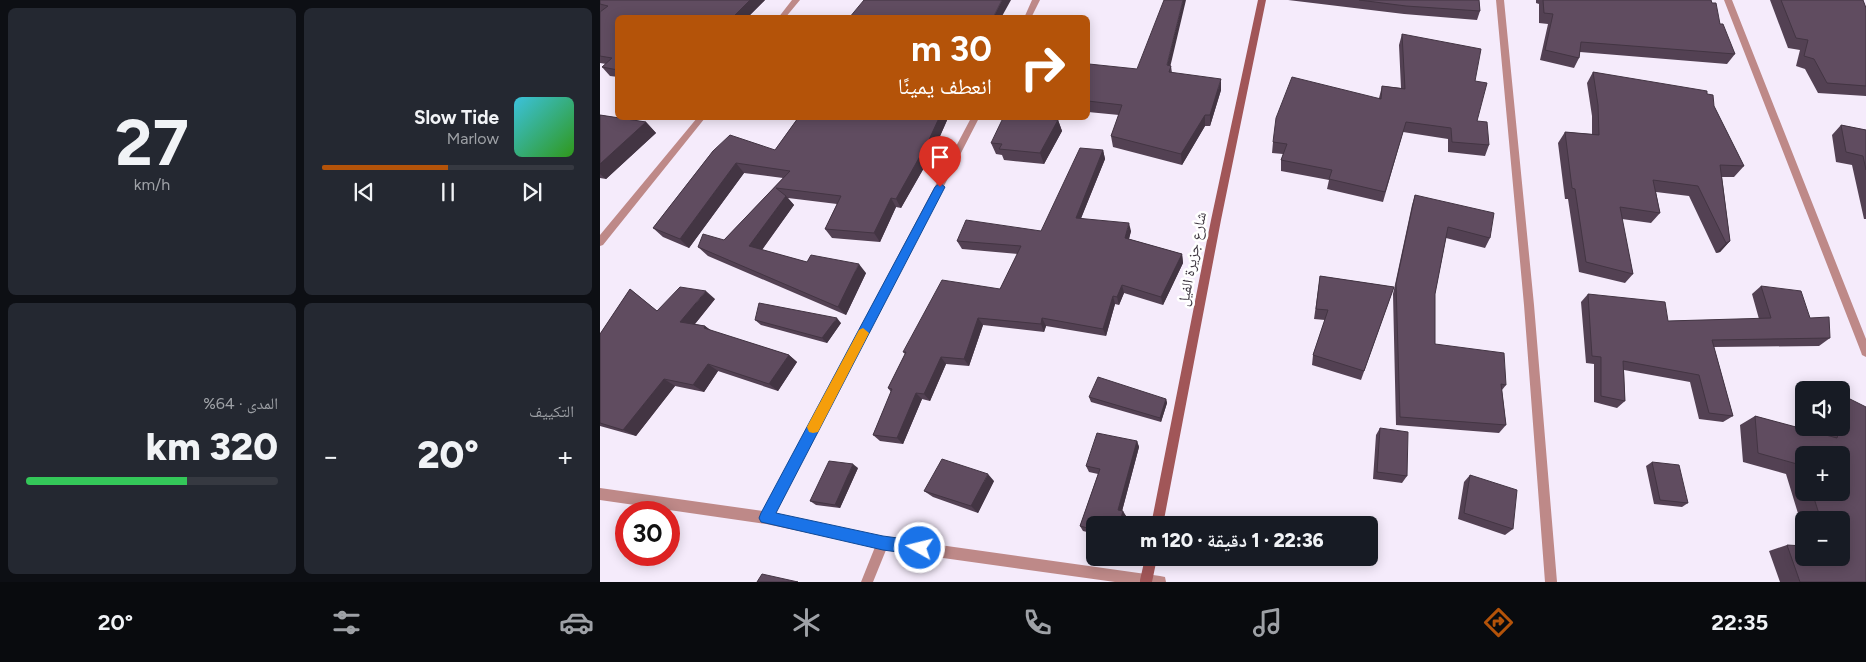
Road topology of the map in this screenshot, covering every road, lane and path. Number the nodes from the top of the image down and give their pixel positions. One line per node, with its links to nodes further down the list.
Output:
1 (796, 0): 6 (street)
2 (1036, 0): 7 (street)
3 (1262, 0): 13 (street, شارع جزيرة الفيل)
4 (1500, 0): 20 (street)
5 (1728, 0): 11 (street)
6 (784, 15)
7 (1028, 15)
8 (699, 120): 10 (street)
9 (974, 120): 14 (street)
10 (600, 242)
11 (1866, 352)
12 (600, 494): 14 (street)
13 (1159, 516)
14 (766, 518): 15 (street)
15 (883, 543): 17 (street); 18 (street)
16 (1149, 566): 17 (street)
17 (1146, 581): 19 (street)
18 (867, 582)
19 (1160, 582)
20 (1551, 582)

